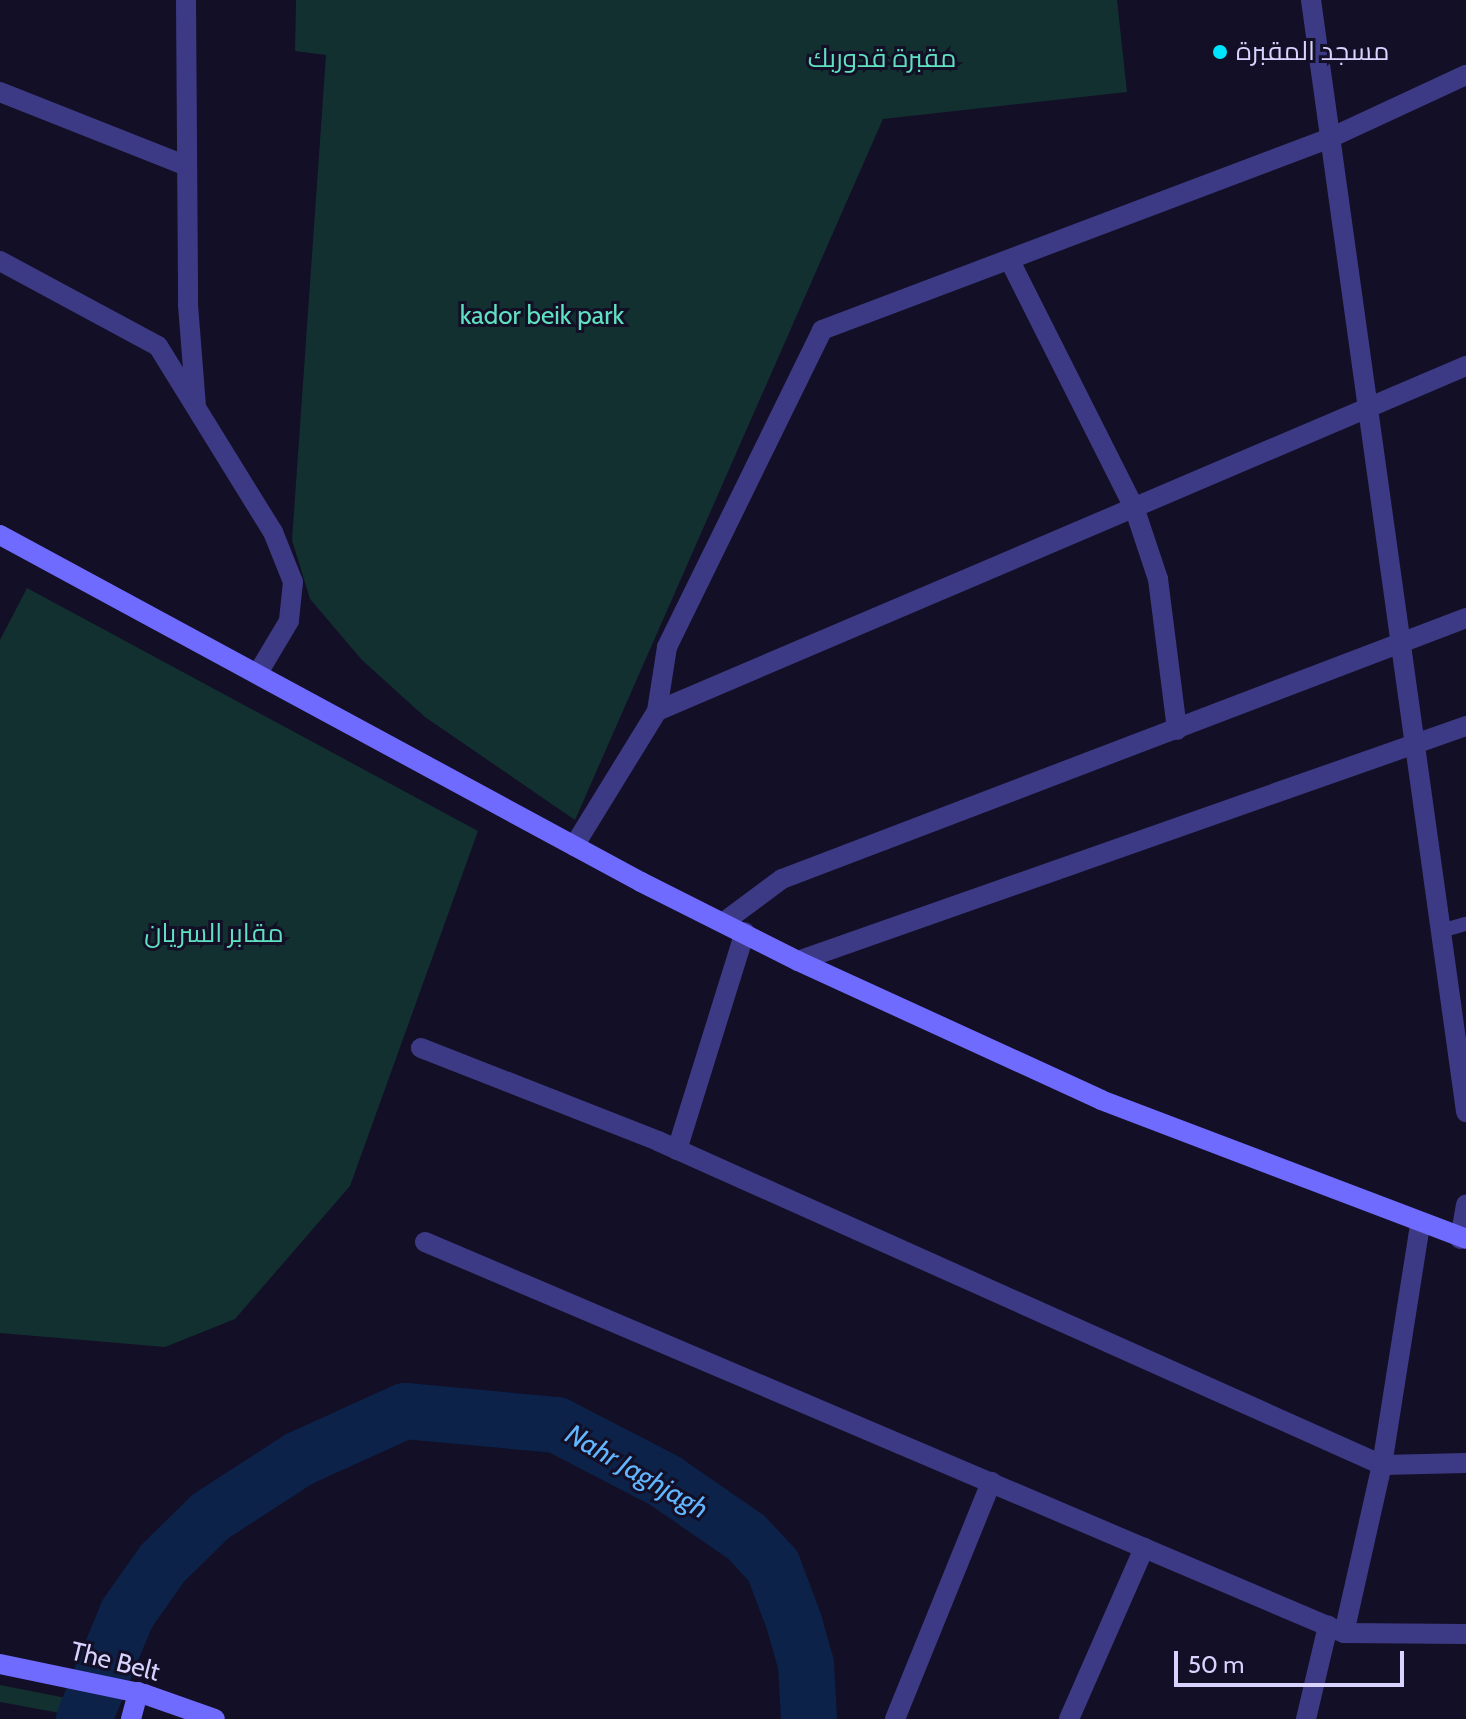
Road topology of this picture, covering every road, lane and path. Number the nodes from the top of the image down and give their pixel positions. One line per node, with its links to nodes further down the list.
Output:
1 (186, 0): 6 (street)
2 (1311, 0): 5 (street)
3 (1466, 75): 5 (street)
4 (0, 92): 6 (street)
5 (1330, 138): 8 (street); 11 (street)
6 (187, 166): 10 (street)
7 (0, 261): 10 (street)
8 (1010, 261): 12 (street); 17 (street)
9 (1466, 366): 11 (street)
10 (196, 410): 16 (street)
11 (1368, 410): 12 (street); 15 (street)
12 (1135, 510): 17 (street); 19 (street)
13 (0, 535): 16 (street)
14 (1466, 618): 15 (street)
15 (1401, 645): 19 (street); 20 (street)
16 (258, 673): 21 (street)
17 (657, 711): 21 (street)
18 (1466, 726): 20 (street)
19 (1177, 730): 22 (street)
20 (1416, 741): 24 (street); 26 (street)
21 (574, 846): 22 (street)
22 (724, 922): 25 (street)
23 (1466, 924): 24 (lane)
24 (1441, 931): 28 (street)
25 (745, 932): 26 (street); 29 (street)
26 (798, 961): 31 (street)
27 (421, 1048): 29 (street)
28 (1466, 1112)
29 (677, 1150): 35 (street)
30 (1466, 1205): 32 (street)
31 (1420, 1224): 32 (street); 35 (street)
32 (1463, 1239)
33 (425, 1242): 36 (street)
34 (1466, 1463): 35 (street)
35 (1382, 1465): 38 (street)
36 (991, 1482): 37 (street); 44 (street)
37 (1144, 1548): 38 (street); 45 (street)
38 (1336, 1630): 39 (street); 46 (street)
39 (1466, 1634)
40 (0, 1664): 41 (street, The Belt)
41 (138, 1692): 42 (street); 43 (street, The Belt)
42 (131, 1719)
43 (215, 1719)
44 (895, 1719)
45 (1069, 1719)
46 (1306, 1719)

